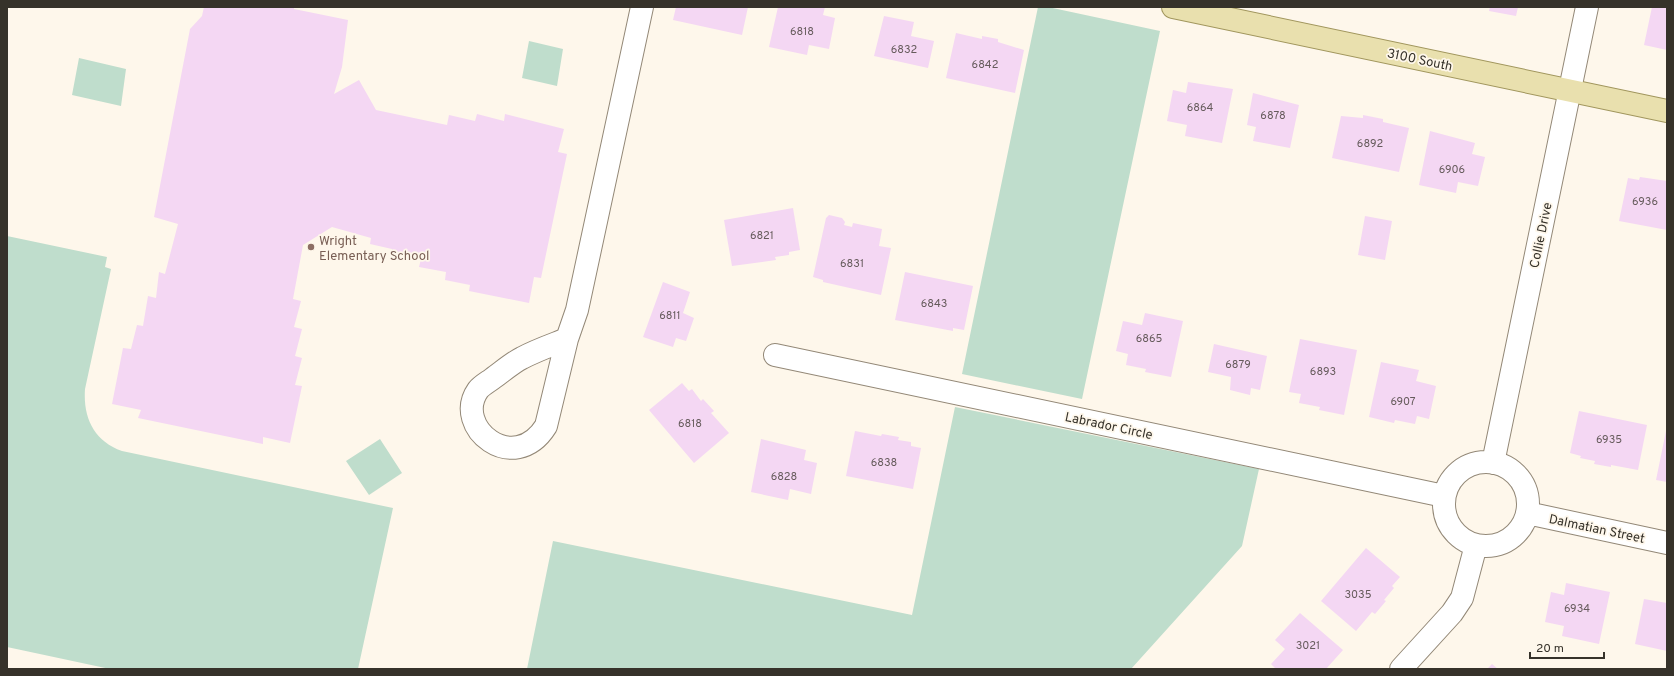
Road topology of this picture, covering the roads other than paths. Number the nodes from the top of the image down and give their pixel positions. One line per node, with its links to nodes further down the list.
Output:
1 (642, 7): 6 (street)
2 (1173, 7): 4 (main road, 3100 South)
3 (1587, 7): 4 (street, Collie Drive)
4 (1570, 91): 5 (main road, 3100 South); 8 (street, Collie Drive)
5 (1667, 111)
6 (567, 339): 6 (street)
7 (775, 355): 9 (street, Labrador Circle)
8 (1493, 463): 9 (street); 10 (street)
9 (1444, 496): 12 (street)
10 (1527, 513): 11 (street, Dalmatian Street); 12 (street)
11 (1667, 543)
12 (1476, 545): 13 (street)
13 (1401, 669)

